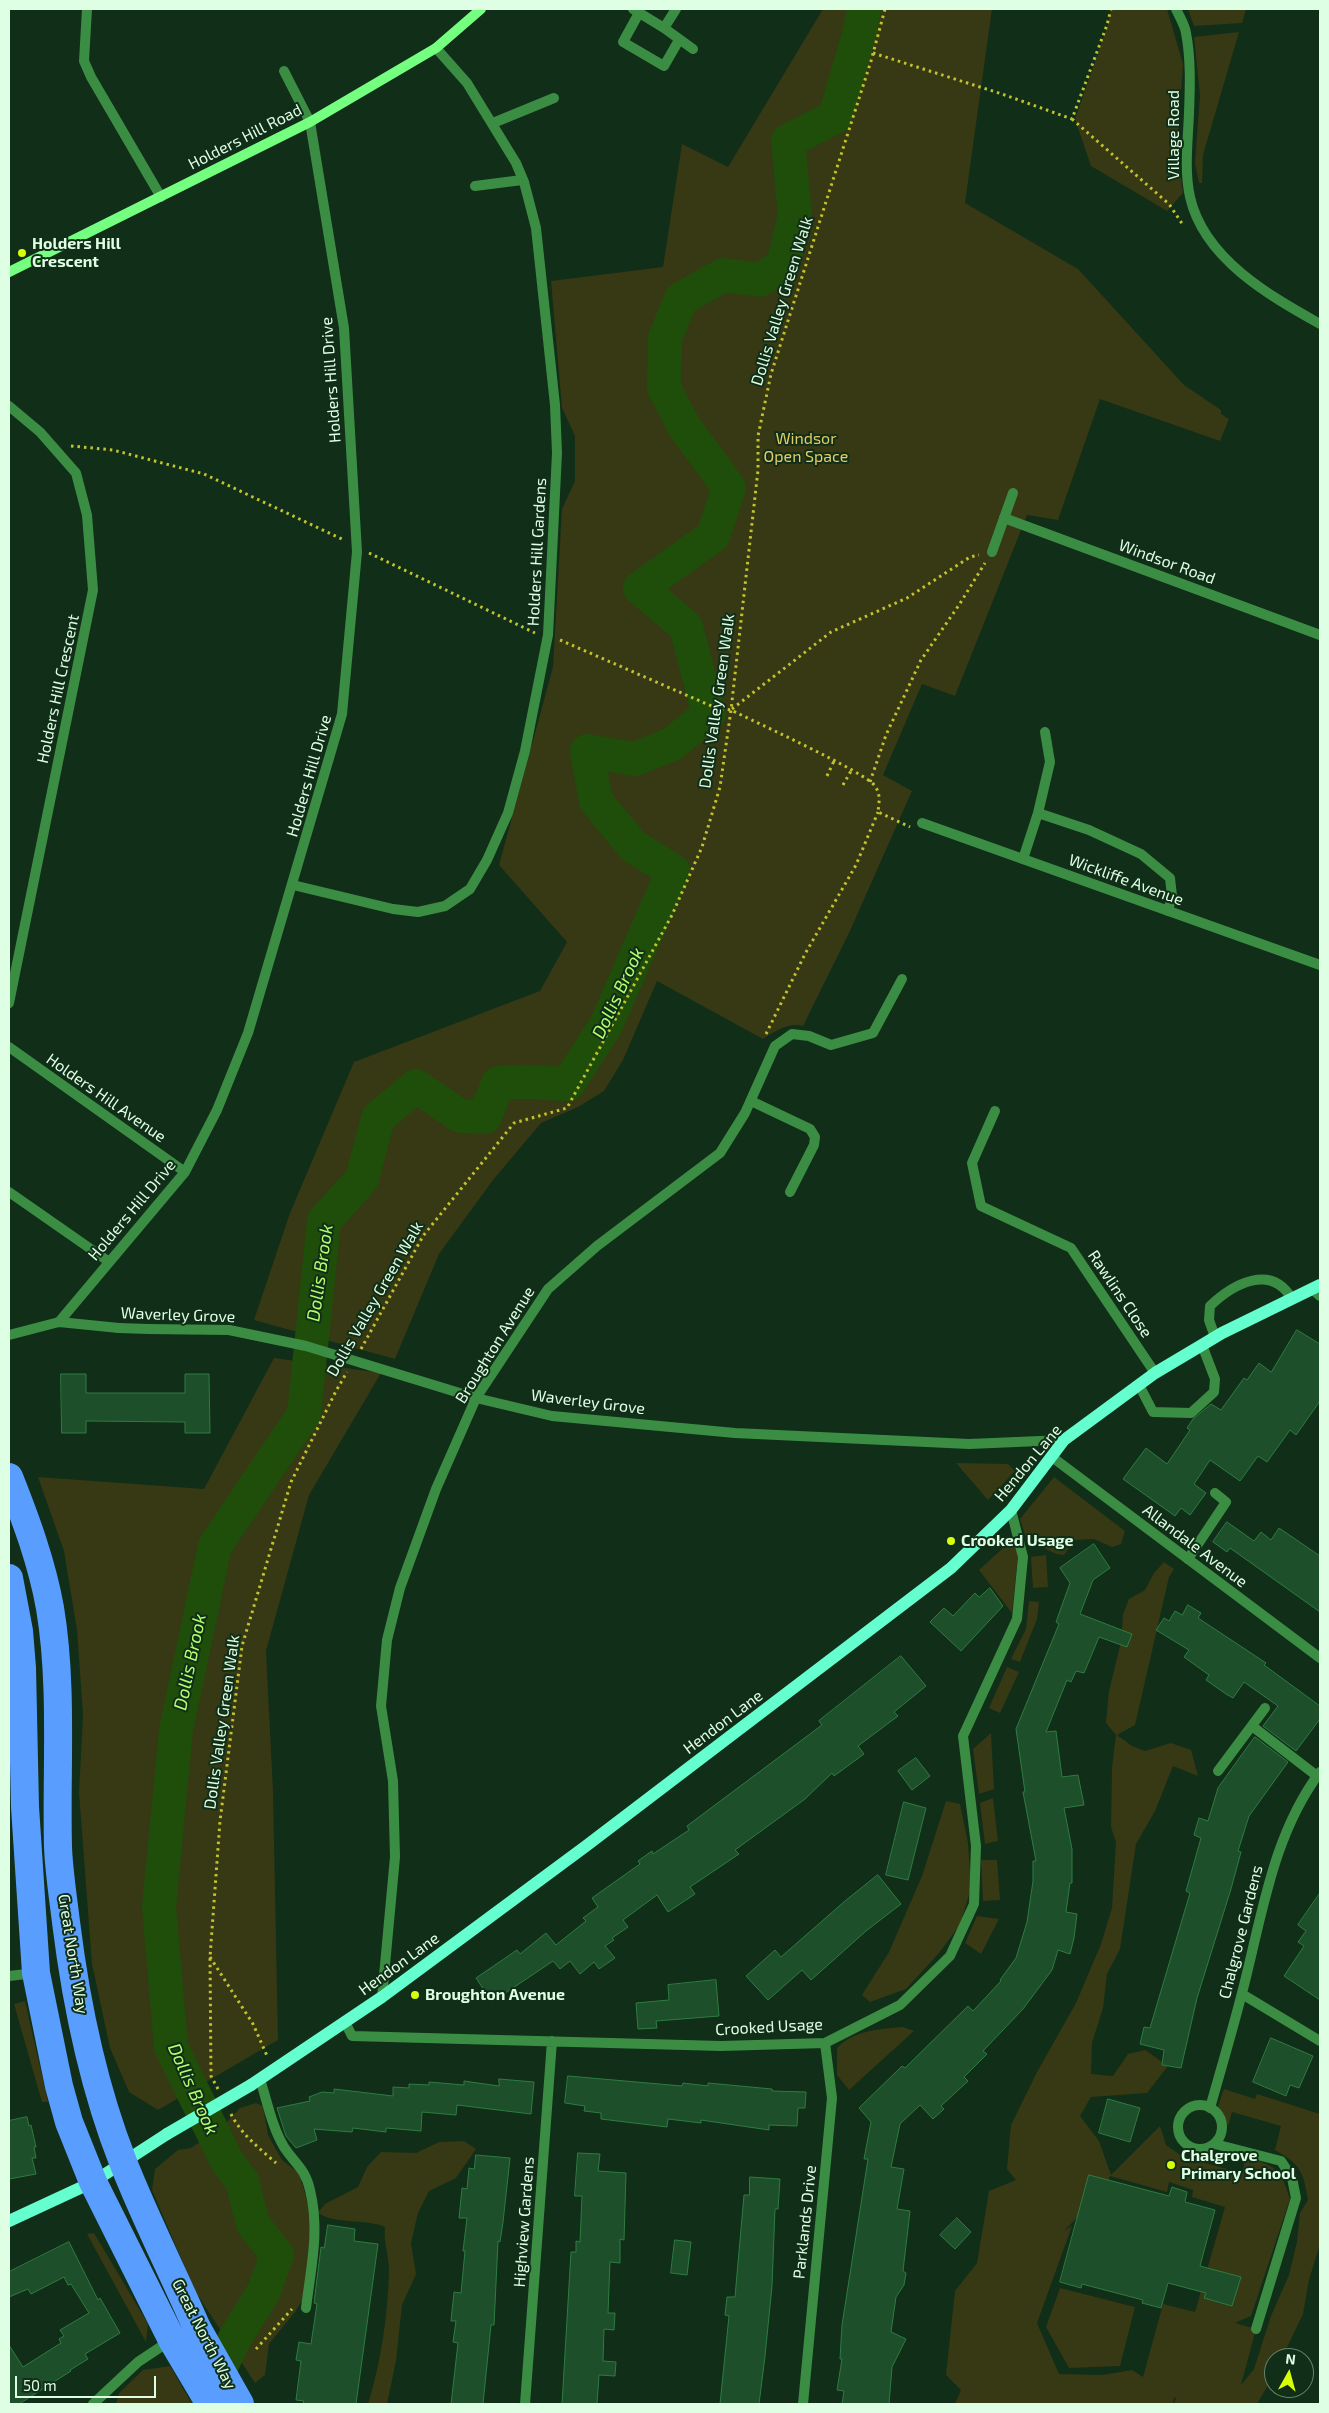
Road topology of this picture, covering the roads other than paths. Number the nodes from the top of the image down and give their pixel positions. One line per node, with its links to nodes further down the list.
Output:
1 (87, 9): 16 (street)
2 (481, 9): 8 (main road, Holders Hill Road)
3 (676, 9): 6 (street)
4 (1176, 9): 18 (street, Village Road)
5 (636, 11): 6 (street); 7 (street)
6 (664, 28): 7 (street)
7 (679, 40): 9 (street)
8 (436, 48): 12 (main road, Holders Hill Road); 13 (street, Holders Hill Gardens)
9 (693, 49)
10 (284, 71): 12 (street, Holders Hill Drive)
11 (554, 98): 13 (street)
12 (310, 122): 16 (main road, Holders Hill Road); 28 (street, Holders Hill Drive)
13 (493, 123): 14 (street, Holders Hill Gardens)
14 (522, 180): 15 (street); 28 (street, Holders Hill Gardens)
15 (475, 186)
16 (161, 197): 17 (main road, Holders Hill Road)
17 (9, 272)
18 (1320, 324)
19 (9, 406): 32 (street, Holders Hill Crescent)
20 (1012, 493): 21 (street)
21 (1004, 518): 22 (street); 23 (street, Windsor Road)
22 (992, 552)
23 (1320, 635)
24 (1045, 732): 25 (street)
25 (1038, 813): 27 (street); 29 (street)
26 (922, 823): 27 (street, Wickliffe Avenue)
27 (1022, 859): 29 (street, Wickliffe Avenue)
28 (293, 885): 36 (street, Holders Hill Drive)
29 (1168, 911): 30 (street, Wickliffe Avenue)
30 (1320, 965)
31 (902, 979): 34 (street, Broughton Avenue)
32 (9, 1003)
33 (9, 1047): 36 (street, Holders Hill Avenue)
34 (751, 1101): 38 (street); 48 (street, Broughton Avenue)
35 (995, 1111): 46 (street, Rawlins Close)
36 (185, 1172): 39 (street, Holders Hill Drive)
37 (9, 1192): 39 (street)
38 (790, 1192)
39 (108, 1261): 42 (street, Holders Hill Drive)
40 (1317, 1290): 41 (main road, Hendon Lane)
41 (1292, 1299): 44 (main road, Hendon Lane); 44 (street)
42 (58, 1322): 43 (street); 48 (street, Waverley Grove)
43 (9, 1335)
44 (1215, 1337): 45 (main road, Hendon Lane)
45 (1202, 1345): 46 (main road, Hendon Lane); 47 (street)
46 (1155, 1373): 47 (main road, Hendon Lane)
47 (1139, 1385): 49 (main road, Hendon Lane)
48 (476, 1398): 49 (street, Waverley Grove); 63 (street, Broughton Avenue)
49 (1064, 1440): 50 (main road, Hendon Lane)
50 (1052, 1458): 53 (main road, Hendon Lane); 54 (street, Allandale Avenue)
51 (9, 1477): 71 (highway, Great North Way)
52 (1215, 1493): 54 (street)
53 (1011, 1510): 63 (main road, Hendon Lane); 67 (street, Crooked Usage)
54 (1188, 1559): 56 (street, Allandale Avenue)
55 (9, 1578): 61 (highway, Great North Way)
56 (1320, 1658)
57 (1265, 1708): 58 (street)
58 (1252, 1726): 59 (street); 60 (street)
59 (1218, 1771)
60 (1319, 1774): 62 (street, Chalgrove Gardens)
61 (16, 1974): 72 (highway, Great North Way)
62 (1242, 1994): 66 (street); 69 (street, Chalgrove Gardens)
63 (382, 1997): 64 (main road, Hendon Lane)
64 (345, 2022): 65 (street, Crooked Usage); 68 (main road, Hendon Lane)
65 (552, 2041): 67 (street, Crooked Usage); 80 (street, Highview Gardens)
66 (1320, 2041)
67 (824, 2043): 81 (street, Parklands Drive)
68 (256, 2082): 71 (main road, Hendon Lane, bridge); 74 (street)
69 (1210, 2108): 70 (street); 70 (street)
70 (1215, 2144): 75 (street)
71 (123, 2163): 72 (main road, Hendon Lane); 79 (highway, Great North Way, bridge)
72 (93, 2182): 73 (main road, Hendon Lane); 76 (highway, Great North Way)
73 (9, 2221)
74 (306, 2308)
75 (1256, 2329)
76 (172, 2340): 77 (street); 78 (highway, Great North Way)
77 (93, 2404)
78 (210, 2404)
79 (240, 2404)
80 (525, 2404)
81 (803, 2404)

